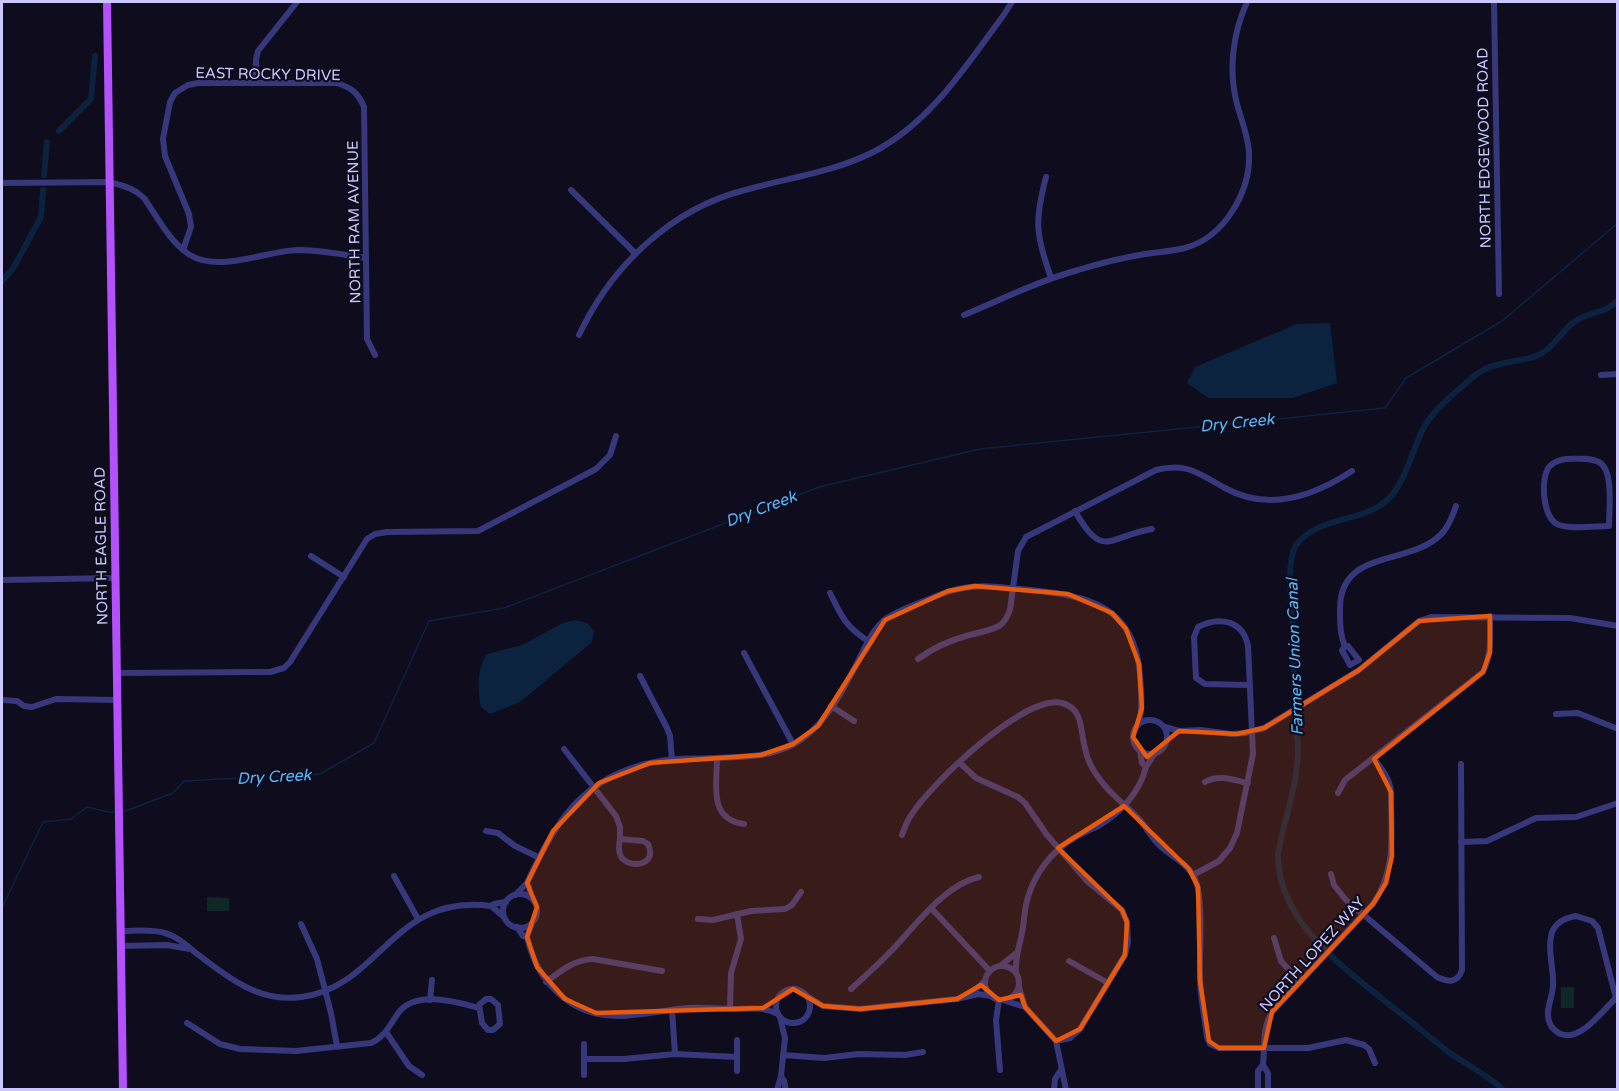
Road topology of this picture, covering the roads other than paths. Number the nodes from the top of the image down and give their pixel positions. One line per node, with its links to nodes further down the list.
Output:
1 (107, 2): 9 (main road, NORTH EAGLE ROAD)
2 (297, 2): 6 (street)
3 (1011, 2): 13 (street)
4 (1247, 2): 15 (street)
5 (1494, 2): 16 (street, NORTH EDGEWOOD ROAD)
6 (256, 83): 7 (street, EAST ROCKY DRIVE); 12 (street, EAST ROCKY DRIVE)
7 (354, 91): 14 (street, NORTH RAM AVENUE)
8 (1046, 177): 15 (street)
9 (110, 182): 10 (street); 12 (street); 31 (main road, NORTH EAGLE ROAD)
10 (2, 183)
11 (571, 190): 13 (street)
12 (183, 250): 14 (street)
13 (635, 253): 18 (street)
14 (366, 258): 19 (street, NORTH RAM AVENUE)
15 (1051, 278): 17 (street)
16 (1499, 294)
17 (964, 315)
18 (579, 335)
19 (375, 355)
20 (1617, 374): 21 (street)
21 (1601, 375)
22 (616, 436): 30 (street)
23 (1352, 471): 25 (street)
24 (1456, 506): 40 (street)
25 (1075, 511): 27 (street); 33 (street)
26 (1609, 526): 26 (street); 28 (street)
27 (1152, 529)
28 (1617, 530)
29 (311, 556): 30 (street)
30 (344, 577): 41 (street)
31 (115, 578): 32 (street); 41 (main road, NORTH EAGLE ROAD)
32 (2, 580)
33 (1012, 589): 37 (street); 39 (street); 47 (street)
34 (830, 593): 37 (street)
35 (1490, 616): 36 (street); 40 (street); 63 (street)
36 (1617, 626)
37 (868, 641): 46 (street)
38 (744, 654): 57 (street)
39 (918, 659)
40 (1357, 667): 55 (street)
41 (117, 673): 45 (main road, NORTH EAGLE ROAD)
42 (640, 676): 62 (street)
43 (1249, 686): 43 (street); 55 (street)
44 (2, 700): 45 (street)
45 (117, 700): 99 (main road, NORTH EAGLE ROAD)
46 (831, 706): 50 (street); 57 (street)
47 (1143, 708): 49 (street); 51 (street)
48 (1556, 714): 53 (street)
49 (1156, 720): 51 (street); 52 (street)
50 (854, 721)
51 (1139, 723): 59 (street)
52 (1165, 727): 54 (street); 56 (street)
53 (1617, 729)
54 (1179, 731): 55 (street); 56 (street)
55 (1252, 731): 68 (street)
56 (1167, 742): 60 (street)
57 (793, 744): 61 (street)
58 (564, 749): 69 (street)
59 (1140, 751): 60 (street); 66 (street)
60 (1155, 753): 66 (street)
61 (717, 758): 62 (street); 73 (street)
62 (672, 759): 69 (street)
63 (1374, 759): 70 (street); 92 (street, NORTH LOPEZ WAY)
64 (960, 763): 72 (street); 75 (street); 78 (street)
65 (1461, 764): 77 (street)
66 (1146, 767): 72 (street)
67 (1205, 782): 68 (street)
68 (1248, 783): 81 (street)
69 (593, 788): 76 (street); 79 (street)
70 (1338, 793)
71 (1617, 803): 77 (street)
72 (1124, 806): 78 (street); 81 (street)
73 (744, 824)
74 (486, 831): 79 (street)
75 (902, 835)
76 (620, 839): 76 (street)
77 (1461, 842): 92 (street)
78 (1059, 849): 104 (street); 114 (street)
79 (538, 857): 84 (street)
80 (1331, 874): 92 (street)
81 (1193, 875): 141 (street)
82 (394, 876): 94 (street)
83 (979, 876): 90 (street)
84 (527, 884): 86 (street); 87 (street)
85 (801, 892): 91 (street)
86 (514, 895): 87 (street); 88 (street)
87 (531, 898): 96 (street)
88 (506, 902): 89 (street); 93 (street)
89 (491, 906): 93 (street); 94 (street)
90 (931, 908): 108 (street); 116 (street)
91 (737, 914): 95 (street); 129 (street)
92 (1363, 915): 113 (street, NORTH LOPEZ WAY)
93 (505, 918): 98 (street)
94 (418, 919): 117 (street)
95 (698, 919)
96 (532, 923): 98 (street); 100 (street)
97 (301, 924): 117 (street)
98 (517, 927): 100 (street)
99 (120, 930): 102 (main road, NORTH EAGLE ROAD); 103 (street)
100 (527, 937): 112 (street)
101 (1274, 938): 113 (street)
102 (120, 946): 103 (street); 155 (main road, NORTH EAGLE ROAD)
103 (191, 949): 117 (street)
104 (1016, 954): 106 (street); 109 (street)
105 (1070, 961): 114 (street)
106 (1000, 966): 108 (street); 109 (street)
107 (662, 971): 112 (street)
108 (990, 971): 111 (street)
109 (1016, 973): 115 (street)
110 (432, 980): 122 (street)
111 (985, 981): 119 (street); 120 (street)
112 (546, 982): 130 (street)
113 (1300, 982): 141 (street, NORTH LOPEZ WAY)
114 (1108, 983): 138 (street)
115 (1019, 987): 123 (street); 126 (street)
116 (851, 989)
117 (325, 991): 140 (street)
118 (807, 996): 121 (street); 125 (street); 132 (street)
119 (991, 996): 120 (street); 123 (street)
120 (967, 997): 125 (street)
121 (778, 999): 128 (street); 131 (street)
122 (430, 1000): 127 (street); 135 (street)
123 (1001, 1000): 126 (street); 149 (street)
124 (1617, 1000): 124 (street)
125 (823, 1006): 132 (street)
126 (1025, 1007): 138 (street)
127 (479, 1008): 127 (street)
128 (763, 1008): 129 (street); 131 (street)
129 (730, 1009): 130 (street)
130 (672, 1010): 143 (street)
131 (779, 1016): 133 (street); 136 (street)
132 (807, 1017): 133 (street)
133 (799, 1022): 136 (street)
134 (187, 1023): 140 (street)
135 (386, 1032): 140 (street); 152 (street)
136 (785, 1038): 144 (street)
137 (737, 1040): 145 (street)
138 (1056, 1041): 150 (street)
139 (584, 1044): 146 (street)
140 (337, 1046)
141 (1264, 1048): 147 (street); 148 (street, NORTH LOPEZ WAY)
142 (923, 1052): 144 (street)
143 (675, 1054): 145 (street); 146 (street)
144 (783, 1055): 154 (street)
145 (737, 1057): 151 (street)
146 (584, 1059): 153 (street)
147 (1375, 1063)
148 (1263, 1065): 160 (street, NORTH LOPEZ WAY); 161 (street, NORTH LOPEZ WAY)
149 (1000, 1070)
150 (1061, 1070): 158 (street); 159 (street)
151 (737, 1071)
152 (422, 1075)
153 (584, 1075)
154 (781, 1076): 156 (street); 157 (street)
155 (123, 1089)
156 (777, 1089)
157 (786, 1089)
158 (1054, 1089)
159 (1066, 1089)
160 (1258, 1089)
161 (1268, 1089)

